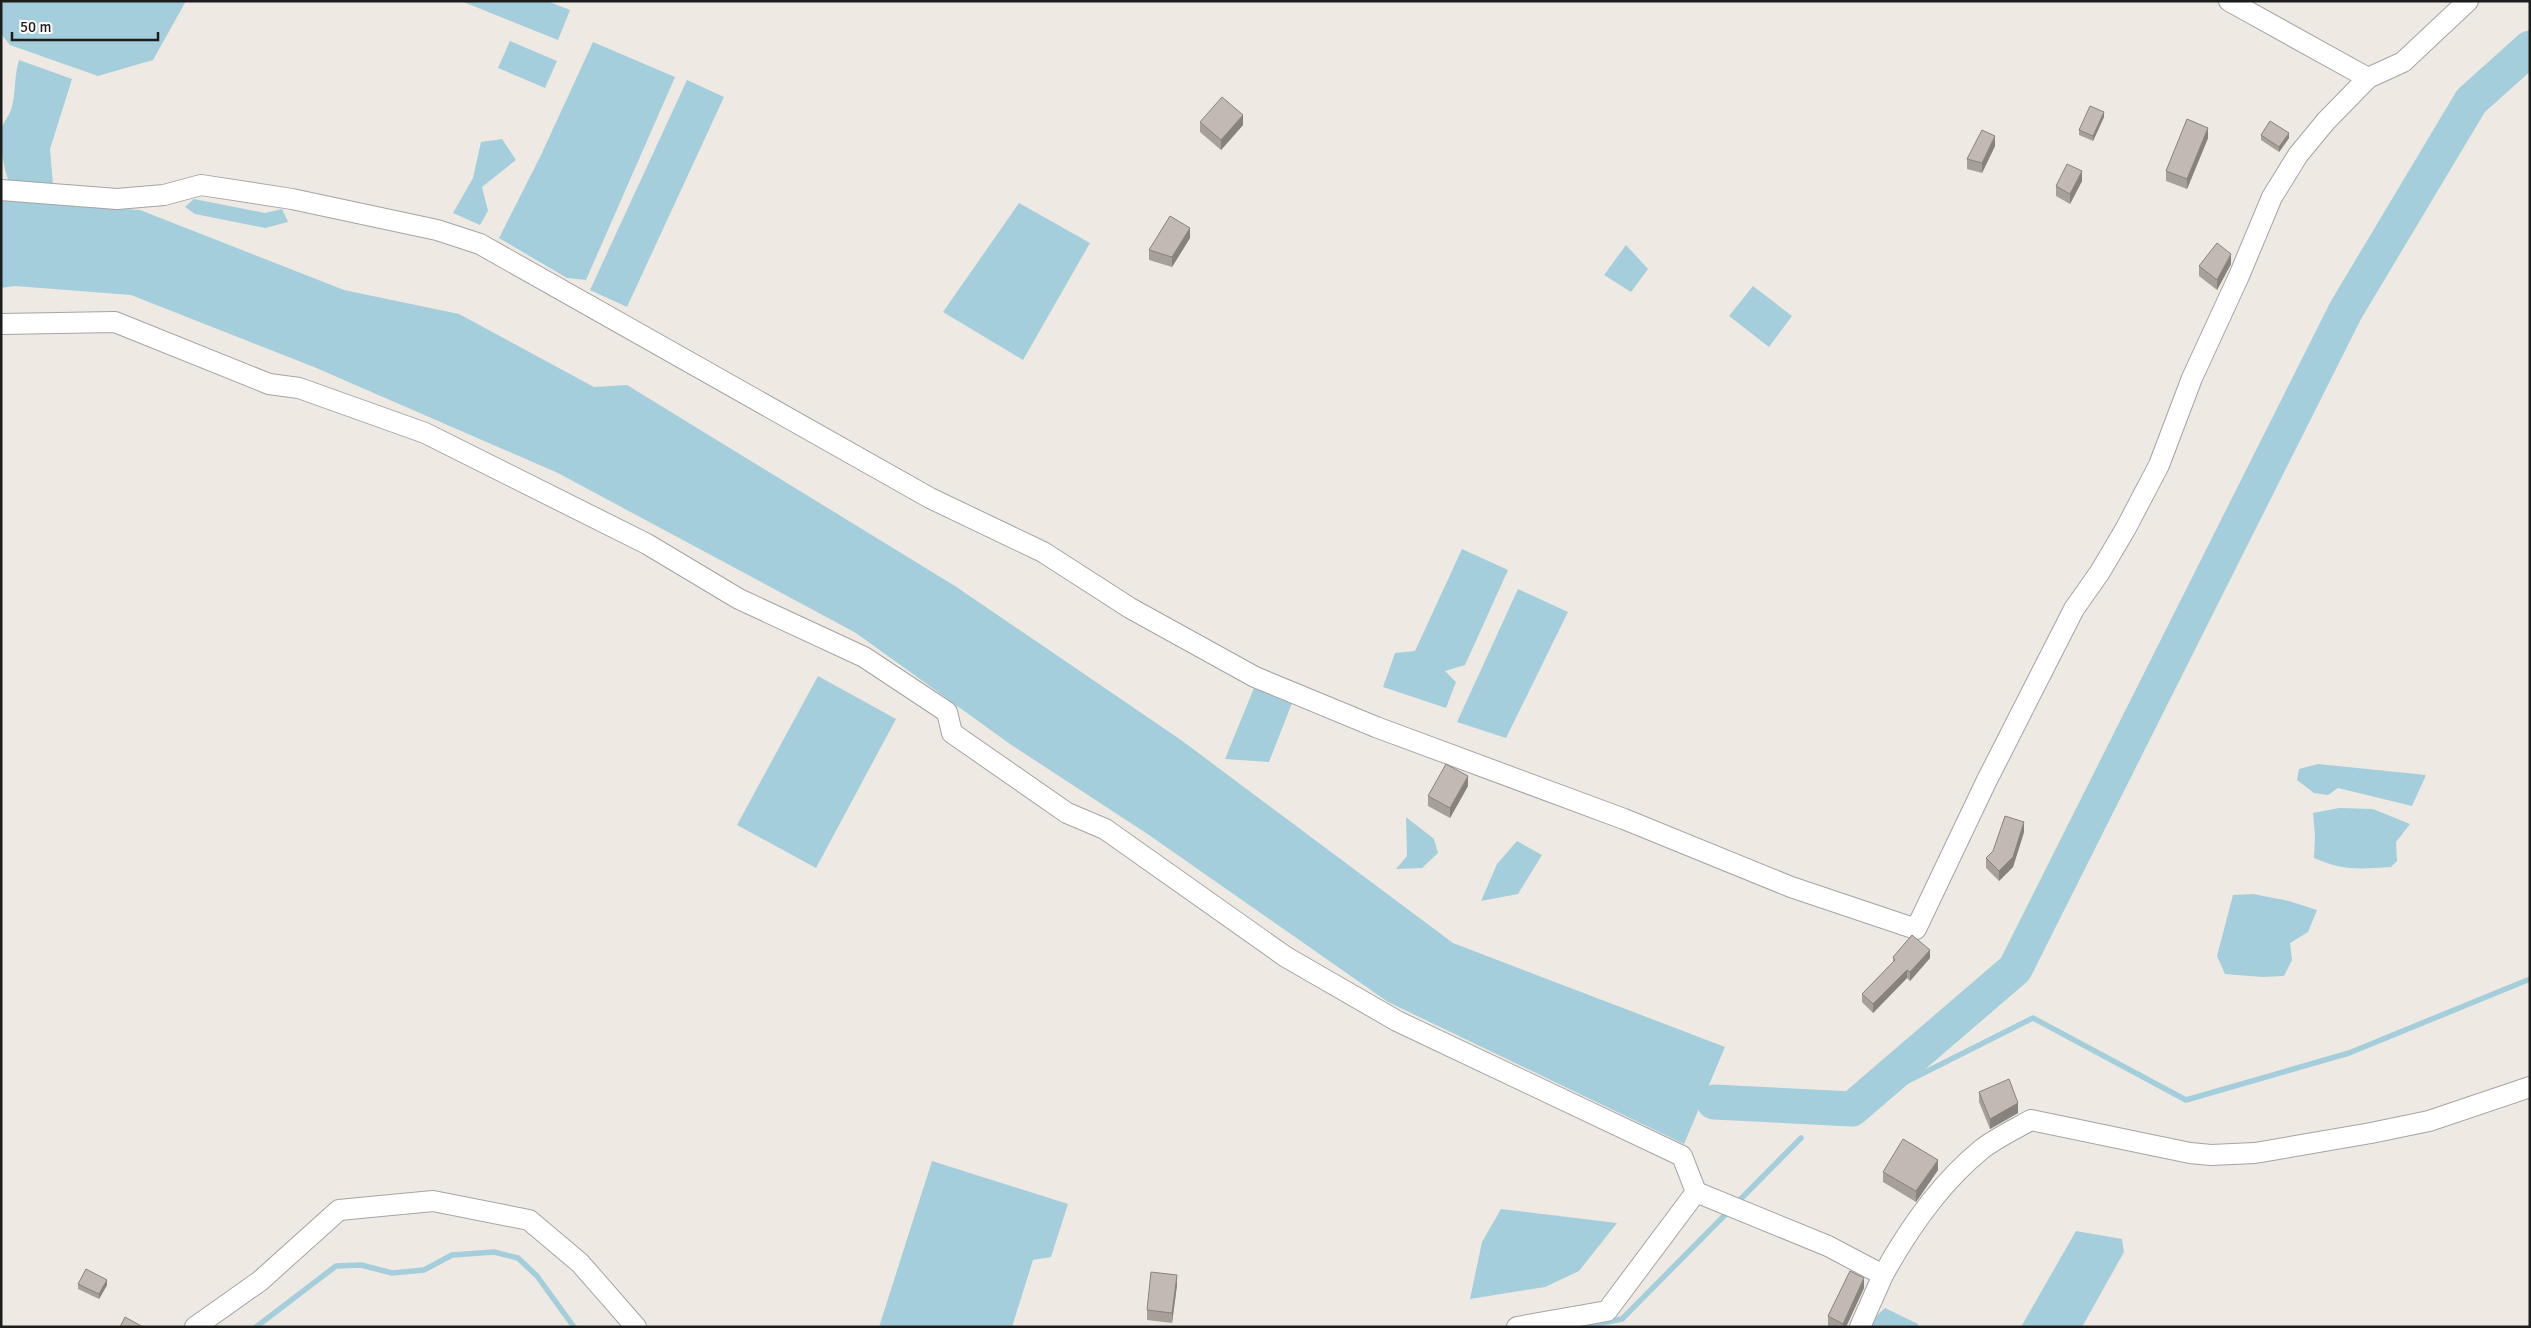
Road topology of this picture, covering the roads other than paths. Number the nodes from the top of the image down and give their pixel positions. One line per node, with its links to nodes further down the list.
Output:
1 (2229, 1): 3 (street)
2 (2468, 1): 3 (street)
3 (2368, 78): 4 (street)
4 (1, 190)
5 (1, 324): 7 (street)
6 (2530, 1086): 8 (street)
7 (1696, 1192): 8 (street); 11 (street)
8 (1883, 1275): 12 (street)
9 (195, 1327): 10 (street)
10 (636, 1327)
11 (1517, 1327)
12 (1860, 1327)

